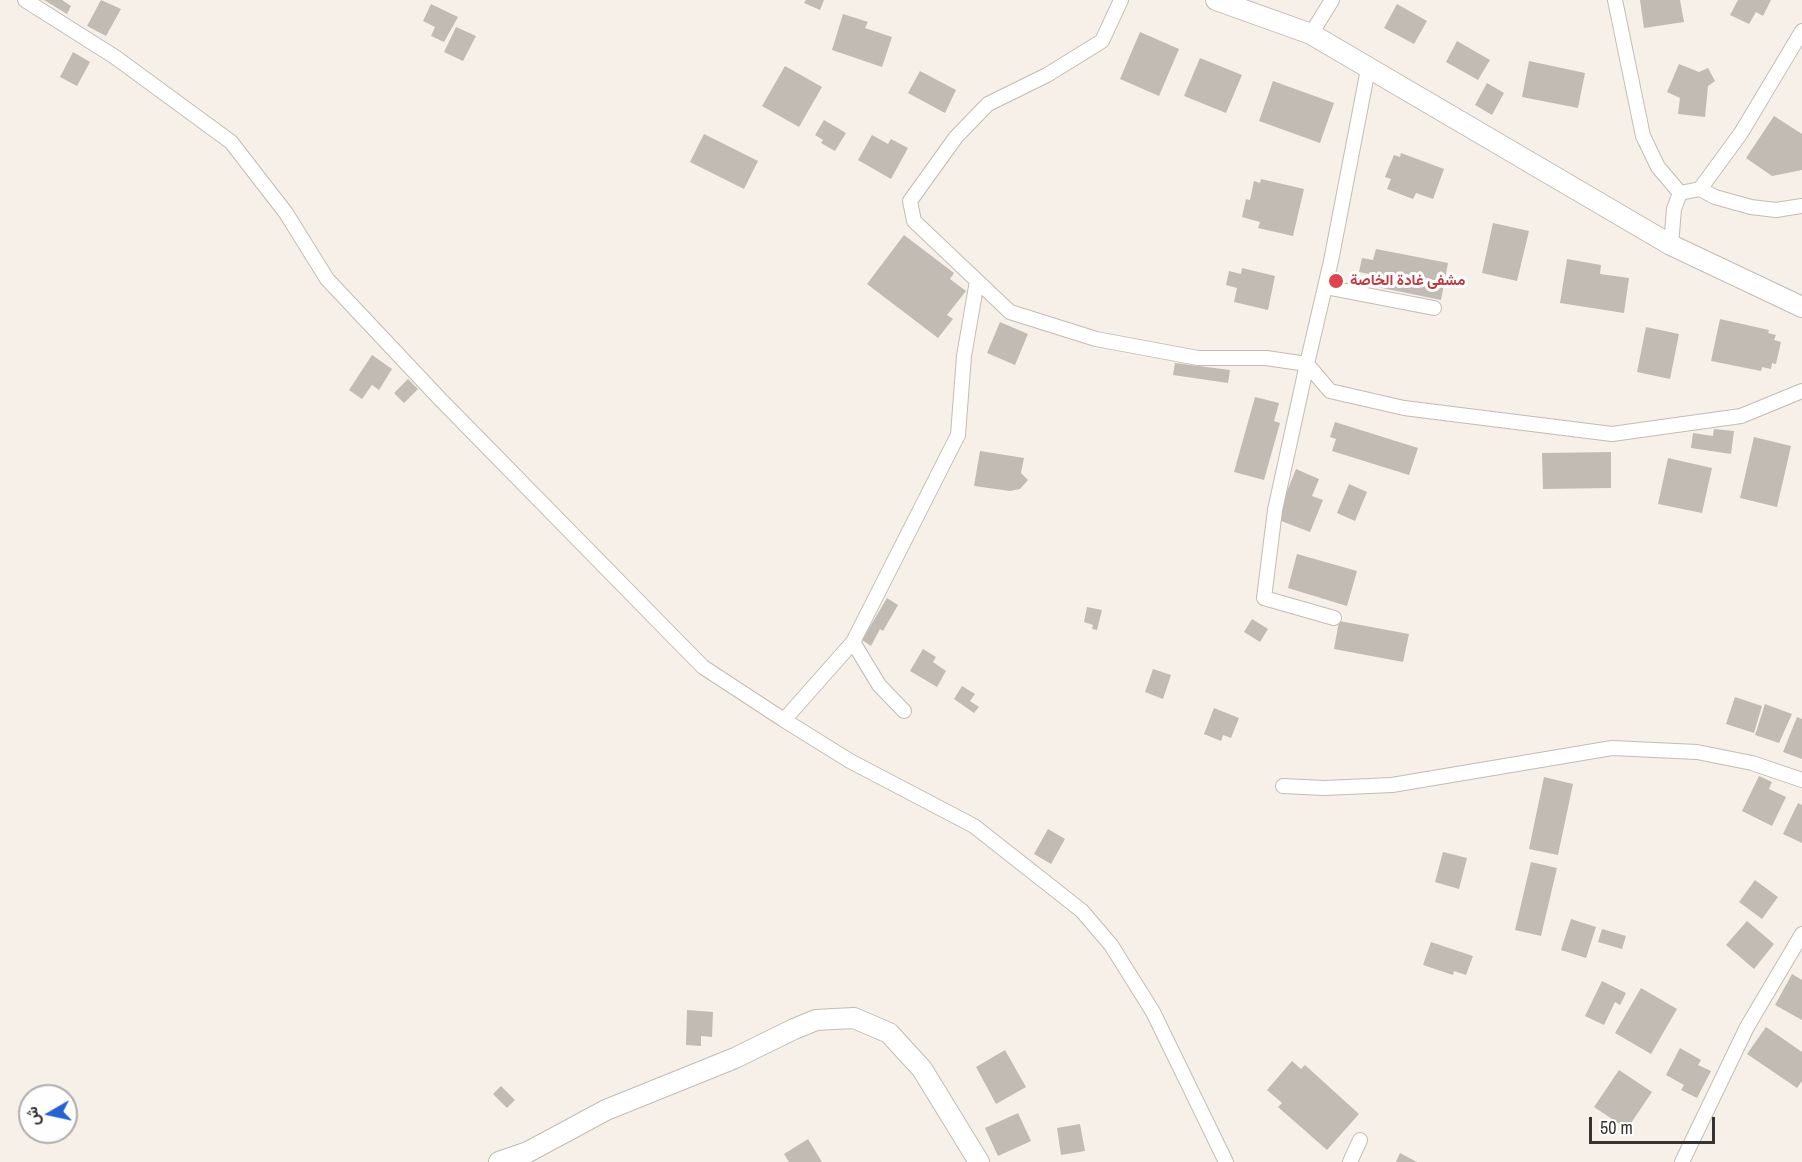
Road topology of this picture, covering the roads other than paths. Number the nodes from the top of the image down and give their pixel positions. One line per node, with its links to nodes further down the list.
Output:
1 (25, 0): 22 (street)
2 (1121, 0): 13 (street)
3 (1216, 0): 7 (main road)
4 (1332, 0): 7 (street)
5 (1615, 0): 10 (street)
6 (1802, 31): 9 (street)
7 (1311, 34): 8 (main road)
8 (1368, 69): 12 (main road); 14 (street)
9 (1700, 189): 10 (street); 11 (street)
10 (1680, 193): 12 (street)
11 (1802, 206)
12 (1671, 245): 15 (main road)
13 (977, 281): 17 (street); 20 (street)
14 (1325, 287): 16 (street); 17 (street)
15 (1802, 307)
16 (1434, 308)
17 (1307, 364): 18 (street); 19 (street)
18 (1802, 391)
19 (1334, 618)
20 (853, 642): 21 (street); 22 (street)
21 (904, 711)
22 (784, 720): 29 (street)
23 (1802, 780): 24 (street)
24 (1283, 786)
25 (1802, 934): 31 (street)
26 (1360, 1140): 30 (street)
27 (499, 1162): 28 (main road)
28 (979, 1162)
29 (1226, 1162)
30 (1350, 1162)
31 (1682, 1162)

